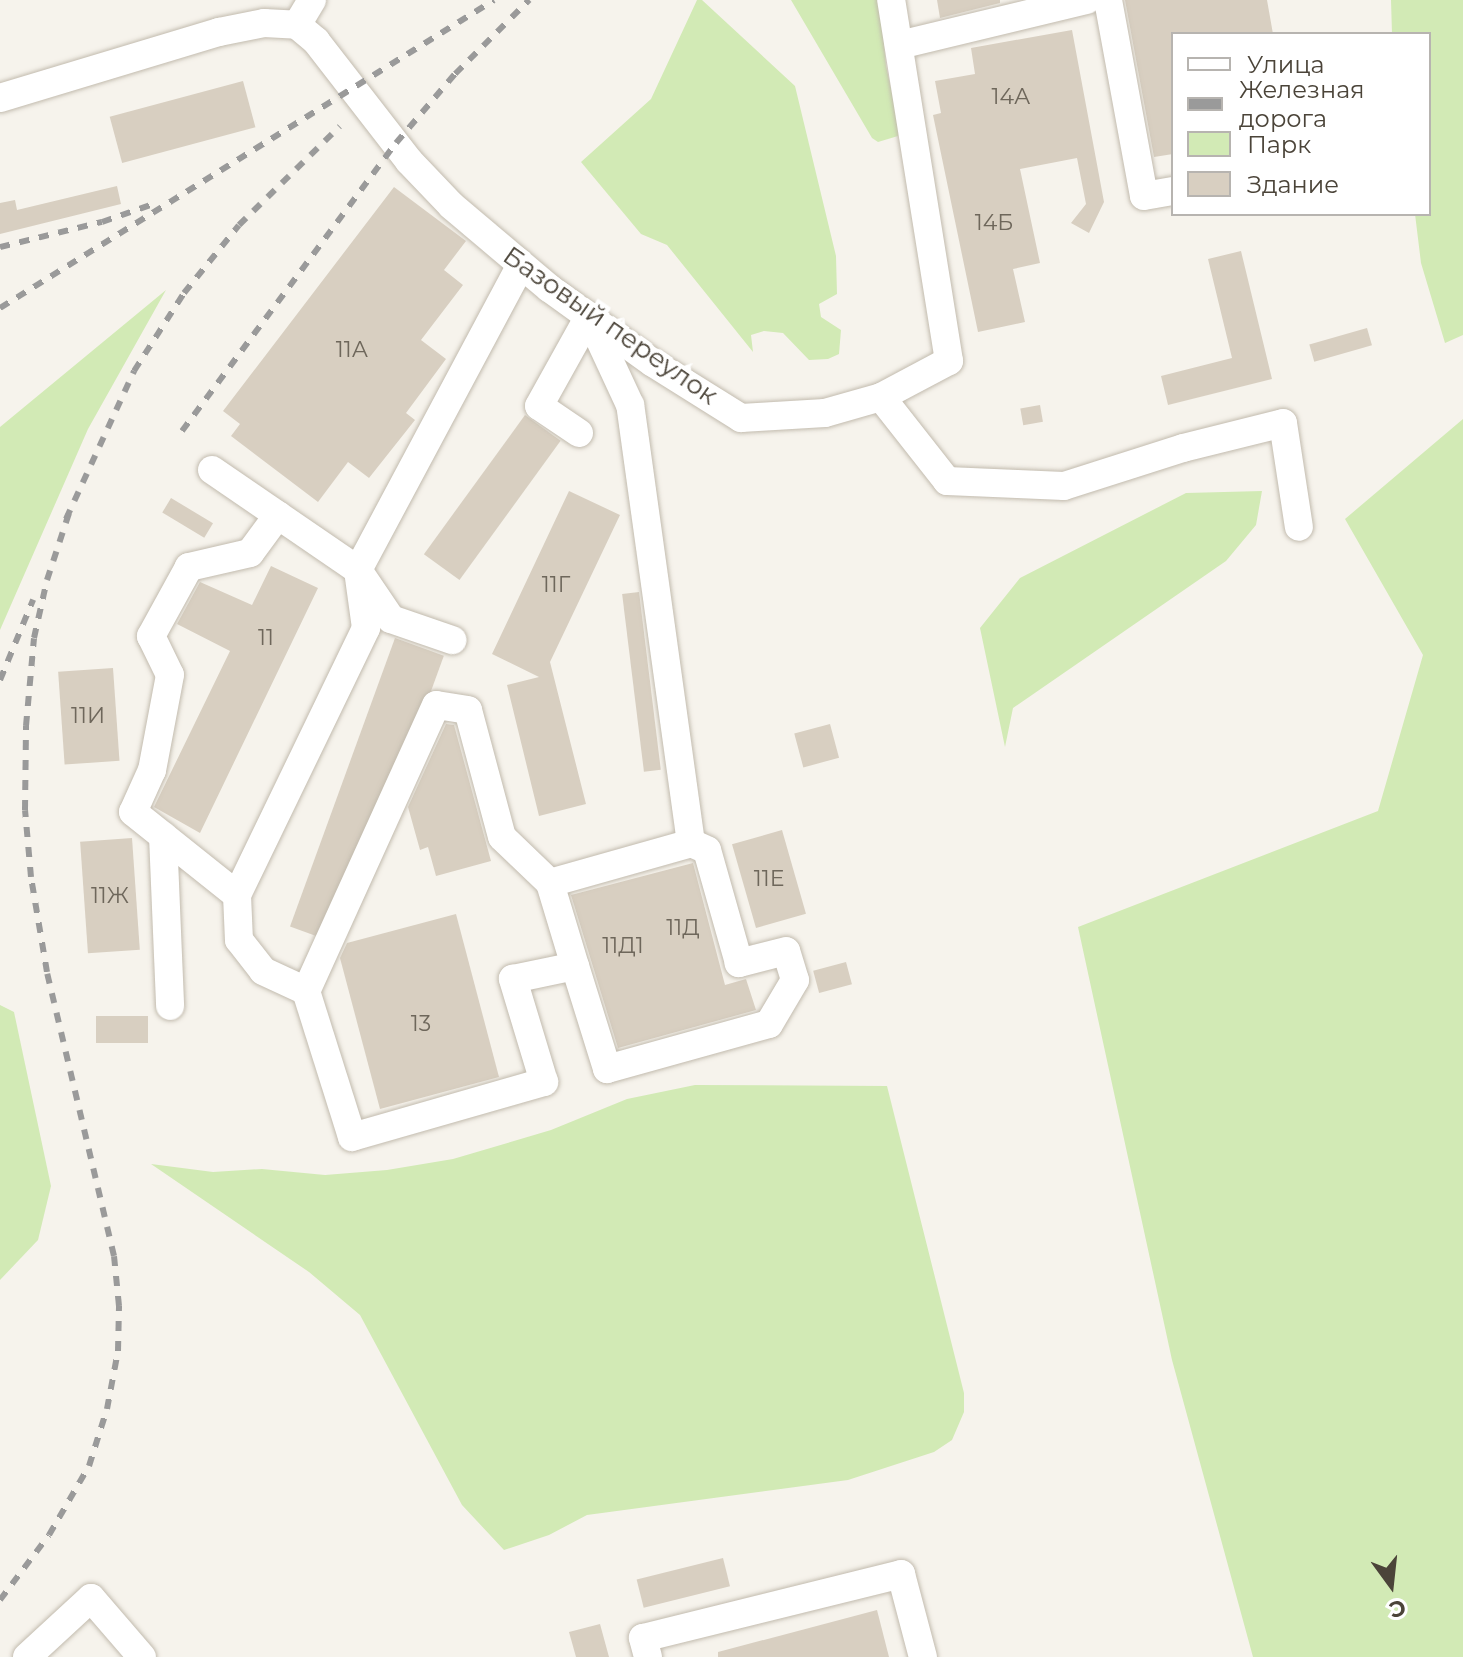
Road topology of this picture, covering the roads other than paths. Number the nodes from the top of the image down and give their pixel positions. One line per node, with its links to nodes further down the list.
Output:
1 (312, 0): 5 (street)
2 (891, 0): 6 (street, Базовый переулок)
3 (1087, 0): 6 (street)
4 (1108, 0): 8 (street)
5 (297, 25): 7 (street); 9 (street, Базовый переулок)
6 (899, 45): 11 (street, Базовый переулок)
7 (0, 98)
8 (1171, 191)
9 (520, 266): 10 (street, Базовый переулок); 16 (street)
10 (589, 316): 11 (street, Базовый переулок); 12 (street); 19 (street)
11 (881, 397): 15 (street)
12 (579, 433)
13 (212, 470): 14 (street)
14 (278, 515): 16 (street); 18 (street)
15 (1299, 527)
16 (358, 570): 17 (street); 21 (street)
17 (452, 640)
18 (163, 836): 21 (street); 24 (street)
19 (691, 843): 20 (street); 22 (street)
20 (550, 883): 22 (street); 23 (street)
21 (237, 895): 23 (street)
22 (575, 966): 23 (street)
23 (306, 991)
24 (170, 1006)
25 (27, 1657): 26 (street)
26 (142, 1657)
27 (648, 1657): 28 (street)
28 (923, 1657)

